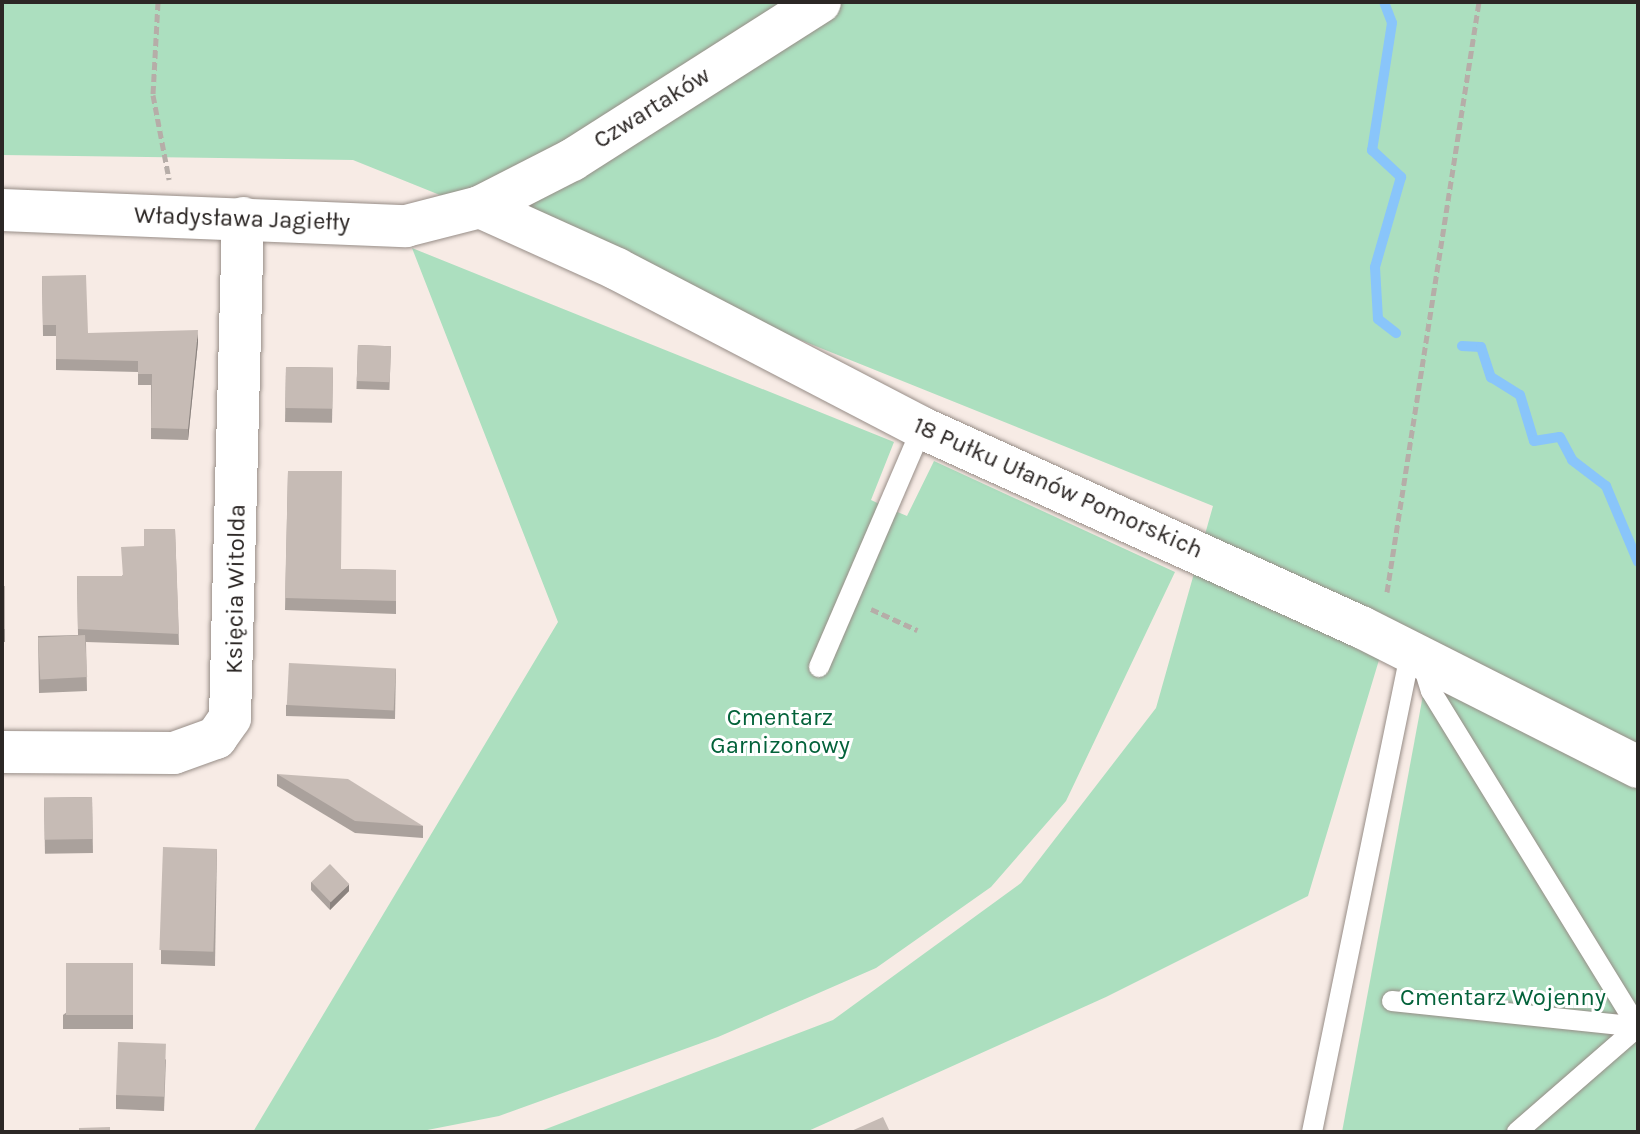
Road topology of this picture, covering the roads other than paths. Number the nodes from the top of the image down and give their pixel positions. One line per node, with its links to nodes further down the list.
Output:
1 (820, 2): 2 (street, Czwartaków)
2 (480, 207): 4 (street, Władysława Jagiełły); 5 (street, 18 Pułku Ułanów Pomorskich)
3 (2, 210): 4 (street, Władysława Jagiełły)
4 (243, 218): 8 (street, Księcia Witolda)
5 (922, 428): 6 (street, 18 Pułku Ułanów Pomorskich); 7 (lane)
6 (1416, 656): 9 (street, 18 Pułku Ułanów Pomorskich); 11 (lane); 12 (lane)
7 (819, 667)
8 (2, 752)
9 (1638, 767)
10 (1392, 1001): 11 (lane)
11 (1638, 1027): 13 (lane)
12 (1312, 1132)
13 (1517, 1132)

